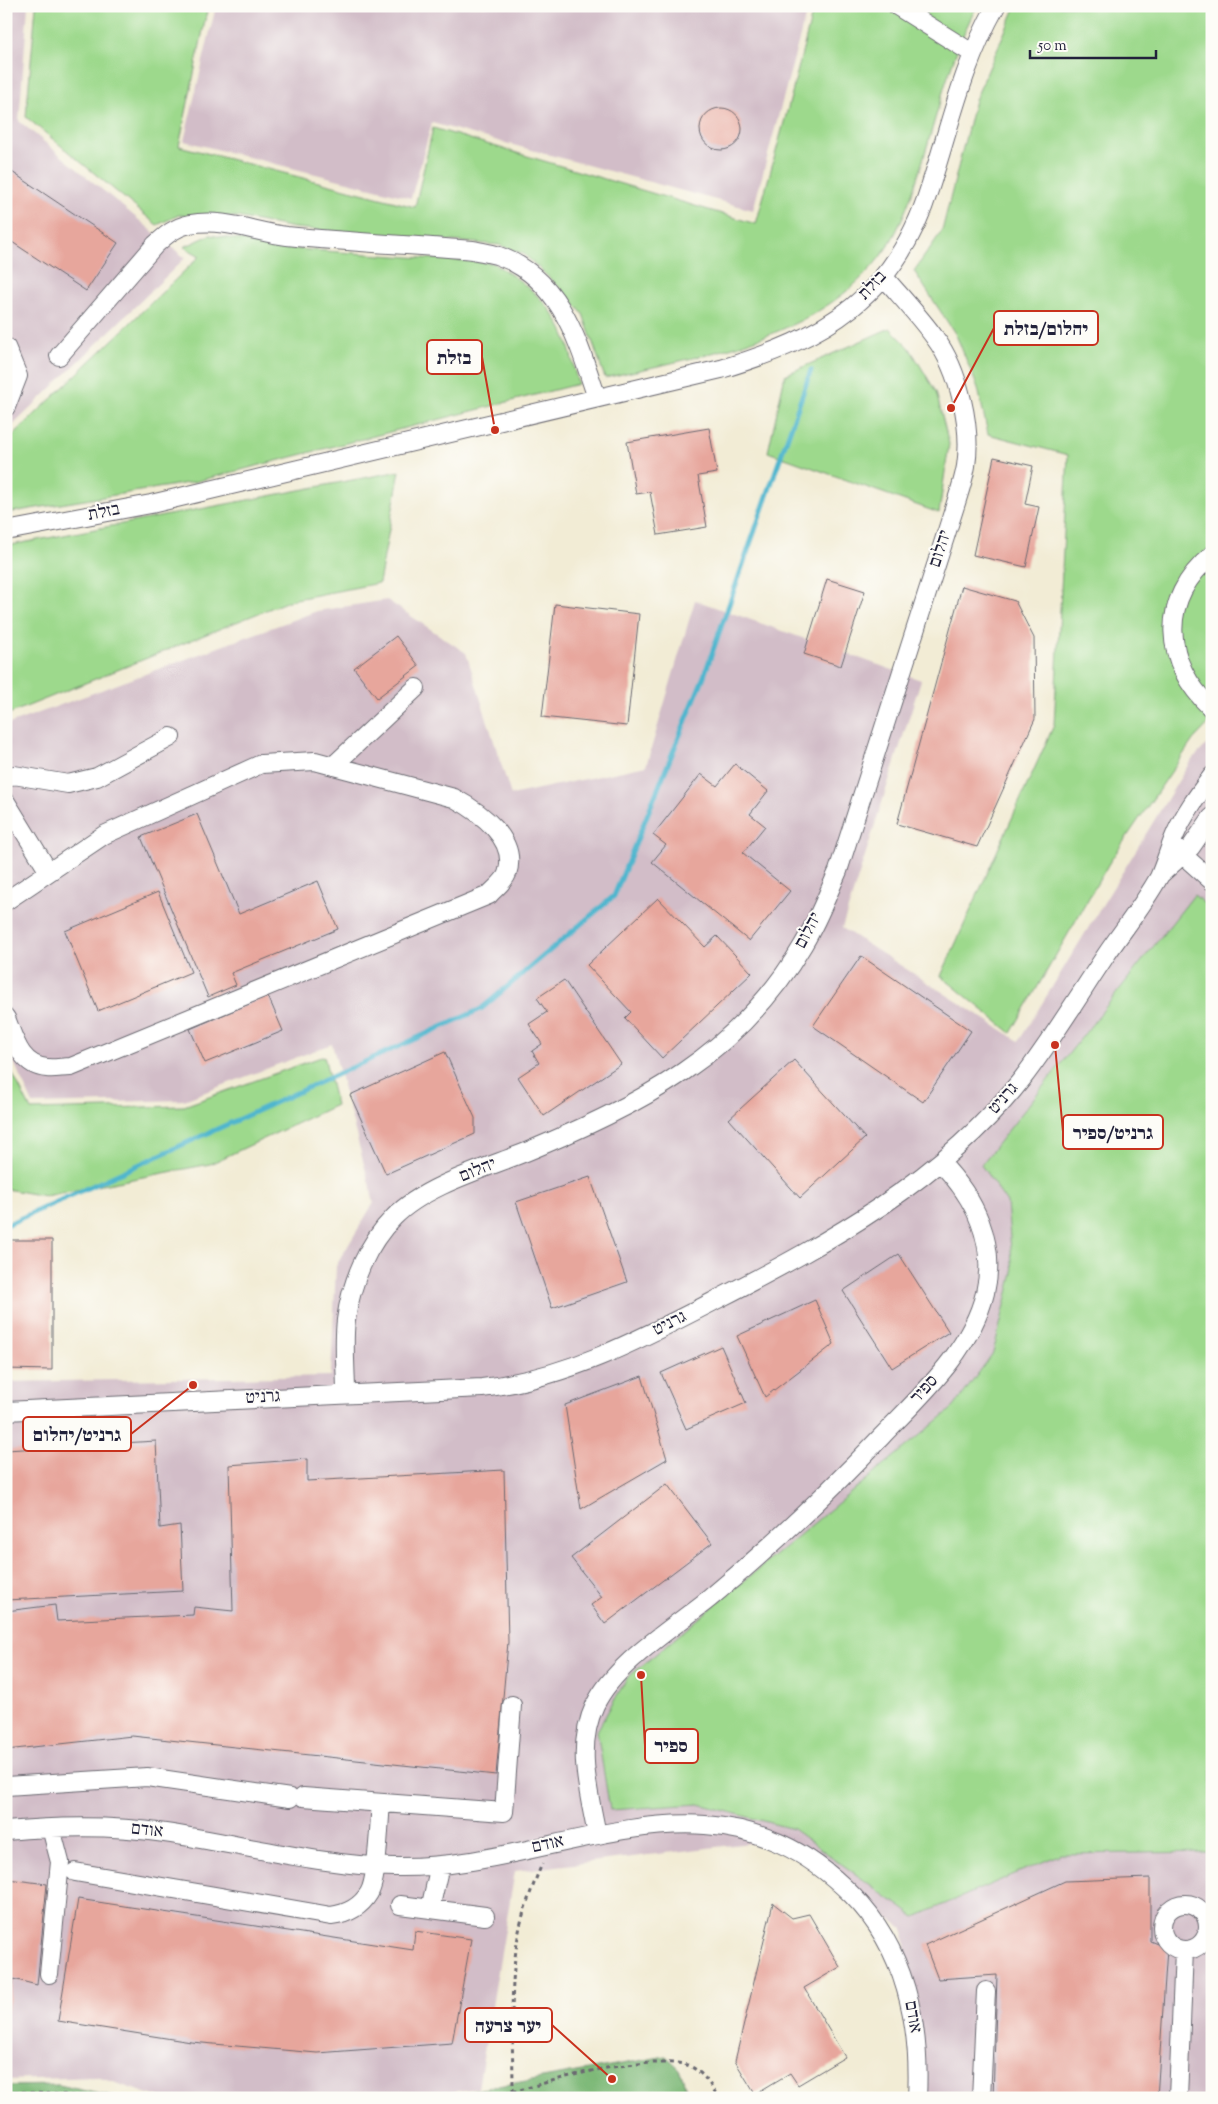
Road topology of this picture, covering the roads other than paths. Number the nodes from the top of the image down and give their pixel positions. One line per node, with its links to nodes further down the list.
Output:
1 (897, 6): 3 (street)
2 (996, 6): 3 (street, בזלת)
3 (972, 53): 4 (street, בזלת)
4 (884, 277): 7 (street, בזלת); 25 (street, יהלום)
5 (6, 346): 8 (street)
6 (59, 356): 7 (street)
7 (597, 398): 9 (street, בזלת)
8 (6, 408)
9 (6, 531)
10 (1212, 555): 12 (street)
11 (416, 688): 14 (street)
12 (1212, 709)
13 (171, 737): 16 (street)
14 (333, 766): 20 (street); 23 (street)
15 (1212, 776): 19 (street)
16 (6, 777)
17 (6, 802): 20 (street)
18 (1212, 817): 19 (street)
19 (1178, 850): 21 (street); 24 (street, גרניט)
20 (49, 872): 22 (street)
21 (1212, 881)
22 (6, 901)
23 (6, 1018)
24 (940, 1162): 25 (street, גרניט); 32 (street, ספיר)
25 (346, 1394): 26 (street, גרניט)
26 (6, 1410)
27 (512, 1705): 29 (street)
28 (6, 1786): 29 (street)
29 (381, 1803): 34 (street)
30 (51, 1828): 31 (street, אודם); 34 (street, אודם); 40 (street)
31 (6, 1831)
32 (597, 1835): 33 (street, אודם); 42 (street, אודם)
33 (440, 1865): 34 (street, אודם); 37 (street)
34 (375, 1866): 35 (street)
35 (75, 1872)
36 (400, 1905): 37 (street)
37 (430, 1909): 38 (street)
38 (485, 1916)
39 (1184, 1950): 44 (street)
40 (48, 1974)
41 (986, 1991): 43 (street)
42 (917, 2098)
43 (981, 2098)
44 (1178, 2098)

